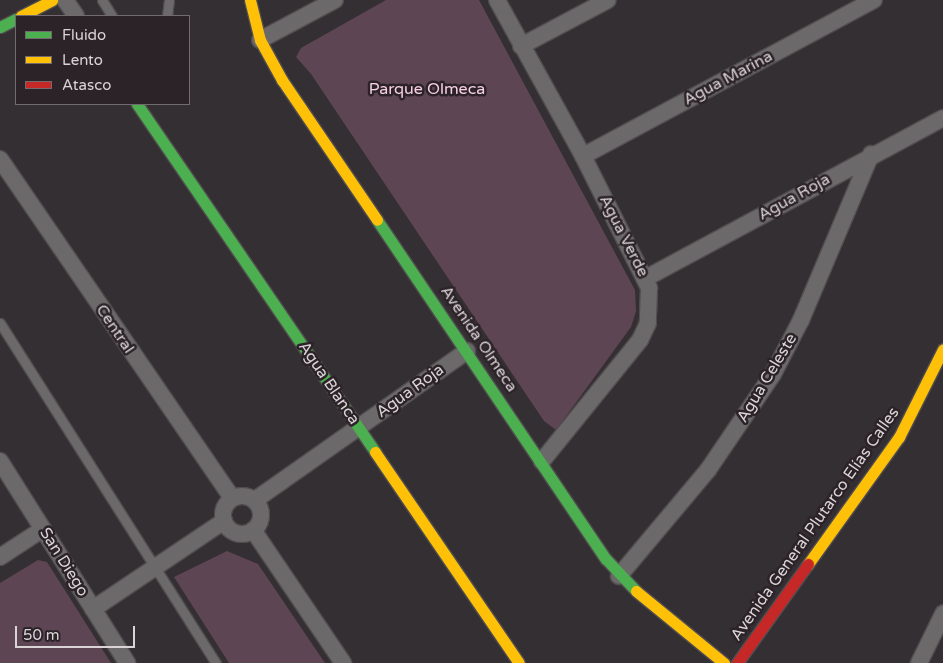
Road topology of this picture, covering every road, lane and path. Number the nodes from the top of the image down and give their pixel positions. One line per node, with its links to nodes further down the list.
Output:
1 (52, 0): 10 (street)
2 (64, 0): 11 (street)
3 (102, 0): 12 (lane)
4 (169, 0): 13 (lane)
5 (335, 0): 16 (street)
6 (497, 0): 17 (street, Agua Verde)
7 (608, 0): 17 (street)
8 (874, 0): 21 (street, Agua Marina)
9 (253, 1): 16 (street, Avenida Olmeca)
10 (23, 15)
11 (75, 15)
12 (111, 15)
13 (167, 15)
14 (15, 20): 15 (street)
15 (0, 27)
16 (260, 40): 26 (street, Avenida Olmeca)
17 (521, 46): 21 (street, Agua Verde)
18 (138, 105): 27 (street, Agua Blanca)
19 (943, 118): 20 (street, Agua Roja)
20 (871, 154): 23 (street, Agua Roja); 37 (street, Agua Celeste)
21 (583, 156): 23 (street, Agua Verde)
22 (0, 159): 30 (street, Central)
23 (646, 278): 29 (street, Agua Verde)
24 (0, 324): 36 (lane)
25 (943, 349): 45 (street, Avenida General Plutarco Elías Calles)
26 (467, 351): 27 (street, Agua Roja); 29 (street, Avenida Olmeca)
27 (360, 428): 31 (street, Agua Roja); 43 (street, Agua Blanca)
28 (0, 461): 33 (street, San Diego)
29 (542, 461): 37 (street, Avenida Olmeca)
30 (232, 498): 31 (street); 32 (street)
31 (255, 500): 34 (street)
32 (224, 521): 34 (street); 36 (street)
33 (42, 529): 35 (street); 38 (street, San Diego)
34 (253, 530): 42 (street)
35 (0, 558)
36 (156, 567): 38 (street); 41 (lane)
37 (619, 576): 44 (street, Avenida Olmeca)
38 (93, 609): 40 (street, San Diego)
39 (943, 614): 46 (street)
40 (127, 663)
41 (216, 663)
42 (343, 663)
43 (518, 663)
44 (724, 663)
45 (737, 663)
46 (919, 663)

